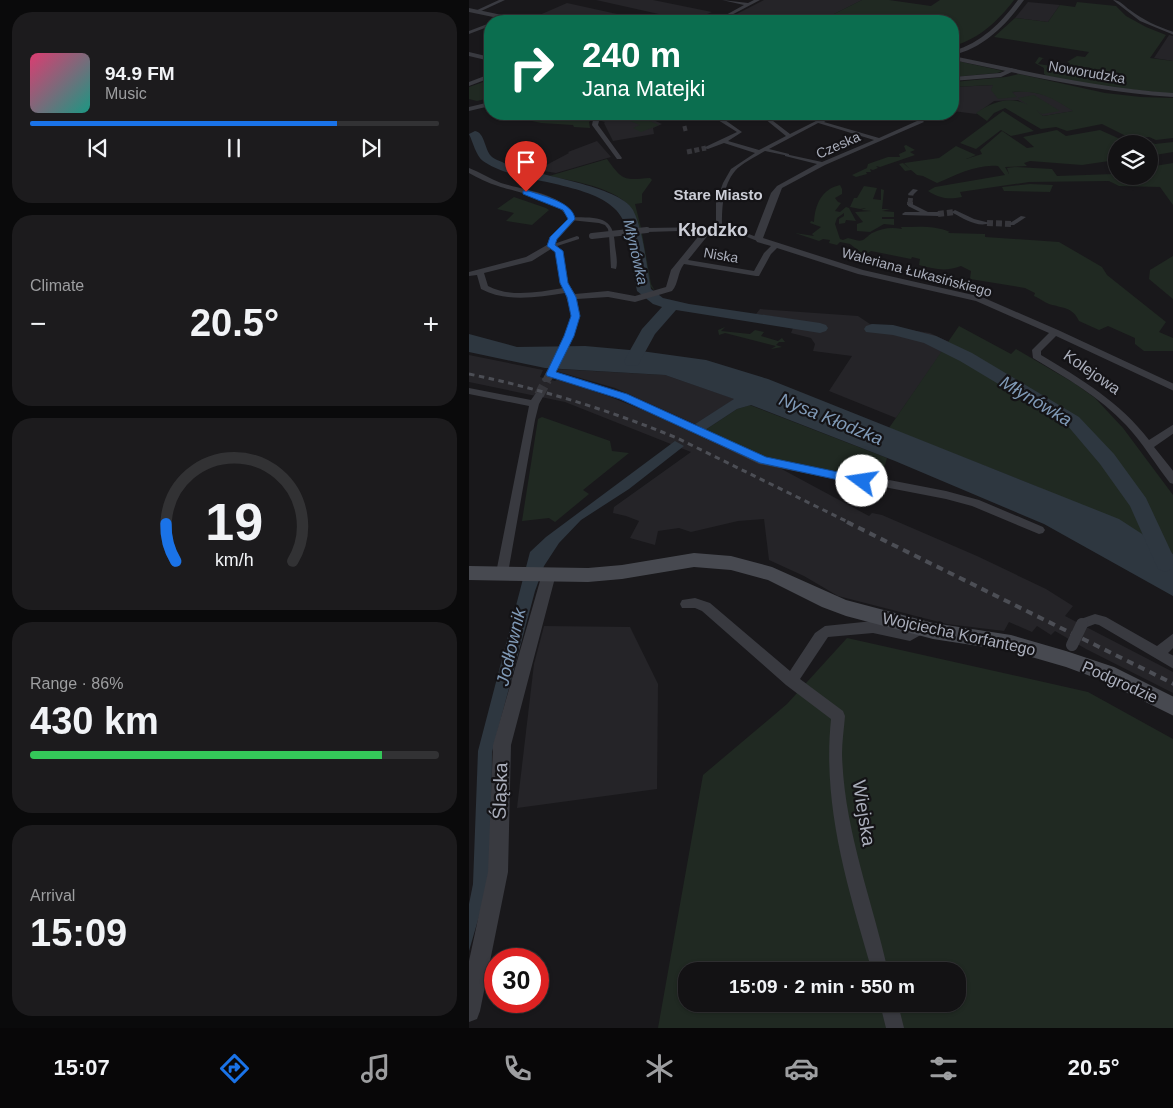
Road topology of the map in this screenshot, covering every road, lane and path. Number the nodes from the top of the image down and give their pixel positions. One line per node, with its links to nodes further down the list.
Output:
1 (503, 0): 8 (street)
2 (724, 0): 6 (street)
3 (758, 0): 6 (street)
4 (1021, 0): 14 (street)
5 (1115, 0): 13 (street)
6 (749, 5): 10 (street)
7 (469, 10): 8 (street)
8 (477, 11): 9 (street)
9 (494, 15)
10 (729, 15)
11 (484, 27): 12 (street)
12 (469, 33)
13 (1173, 34)
14 (984, 37): 15 (street); 16 (street)
15 (968, 48): 17 (street); 22 (street)
16 (959, 52)
17 (959, 52)
18 (469, 54): 21 (street)
19 (959, 56): 22 (street, Noworudzka)
20 (959, 57): 23 (street, Noworudzka)
21 (484, 58)
22 (971, 59): 23 (street, Noworudzka)
23 (998, 67): 24 (street, Noworudzka)
24 (1012, 70): 26 (street); 28 (street, Noworudzka)
25 (484, 78): 27 (street)
26 (959, 78)
27 (469, 84)
28 (1173, 95)
29 (484, 105): 30 (street)
30 (469, 109)
31 (596, 120): 43 (street)
32 (720, 120): 39 (street)
33 (769, 120): 37 (street)
34 (822, 120): 36 (street)
35 (919, 120): 38 (street, Czeska)
36 (818, 122): 37 (street); 38 (street)
37 (789, 136): 41 (street)
38 (880, 140): 44 (street, Czeska)
39 (724, 141): 40 (street); 41 (street)
40 (706, 148)
41 (761, 150): 42 (street); 47 (street)
42 (787, 155): 44 (street)
43 (619, 158)
44 (823, 164): 61 (street, Czeska)
45 (469, 170): 54 (street)
46 (737, 182): 47 (street)
47 (726, 183): 57 (street)
48 (910, 205): 52 (street)
49 (955, 212): 55 (street)
50 (905, 214): 52 (street)
51 (938, 214): 52 (street)
52 (928, 215)
53 (1023, 217): 56 (street)
54 (572, 219): 62 (street); 65 (street)
55 (987, 223)
56 (1012, 224)
57 (719, 225): 58 (street); 61 (street)
58 (708, 231): 59 (street, bridge); 64 (street)
59 (592, 236)
60 (579, 238): 62 (street)
61 (760, 240): 63 (street, Waleriana Łukasińskiego)
62 (552, 242): 66 (street); 68 (street)
63 (775, 246): 64 (street, Niska); 69 (street, Waleriana Łukasińskiego)
64 (682, 261): 68 (street)
65 (614, 268)
66 (480, 272): 67 (street); 68 (street)
67 (469, 274)
68 (569, 294): 75 (street)
69 (1055, 332): 70 (street, Waleriana Łukasińskiego); 73 (street, Kolejowa)
70 (1173, 388)
71 (469, 391): 77 (street)
72 (1173, 427): 73 (street)
73 (1146, 444): 74 (street, Kolejowa)
74 (1173, 480)
75 (1039, 530)
76 (469, 573): 77 (main road, Wojciecha Korfantego)
77 (502, 573): 78 (main road, Wojciecha Korfantego)
78 (546, 574): 80 (main road, Wojciecha Korfantego); 88 (street, Śląska)
79 (686, 604): 85 (street, Wiejska)
80 (921, 628): 82 (main road, Wojciecha Korfantego); 85 (street)
81 (1173, 639): 83 (street)
82 (1069, 652): 83 (street, bridge); 86 (main road, Podgrodzie)
83 (1158, 654): 84 (street)
84 (1173, 663)
85 (791, 681): 87 (street, Wiejska)
86 (1173, 706)
87 (878, 962)
88 (469, 1011)
89 (891, 1012): 90 (street)
90 (895, 1028)

